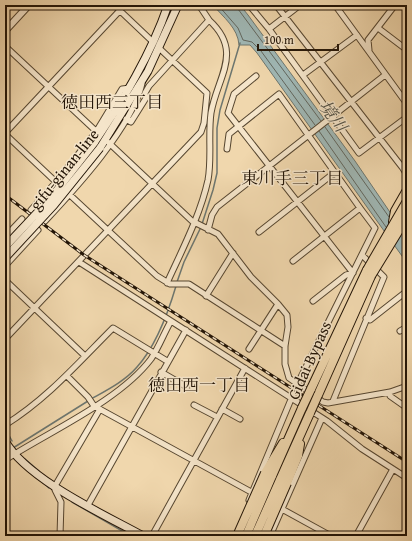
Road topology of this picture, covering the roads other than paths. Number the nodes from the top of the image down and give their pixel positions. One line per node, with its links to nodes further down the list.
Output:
1 (29, 5): 17 (street)
2 (114, 5): 12 (street)
3 (125, 5): 12 (street)
4 (168, 5): 19 (main road, gifu-ginan line)
5 (178, 5): 21 (main road, gifu-ginan line)
6 (198, 5): 14 (street)
7 (249, 5): 16 (street)
8 (276, 5): 13 (street)
9 (300, 5): 13 (street)
10 (335, 5): 18 (street)
11 (395, 5): 15 (street)
12 (120, 11): 19 (street); 30 (street)
13 (285, 17): 16 (street); 25 (street)
14 (209, 20): 24 (street); 60 (street)
15 (378, 28): 22 (street); 23 (street)
16 (269, 29): 26 (street)
17 (5, 31)
18 (357, 35): 23 (street); 25 (street)
19 (153, 42): 31 (main road, gifu-ginan line)
20 (5, 46): 30 (street)
21 (159, 48): 24 (street); 29 (main road, gifu-ginan line)
22 (407, 50)
23 (369, 51): 27 (street)
24 (171, 60): 36 (street); 49 (street)
25 (320, 62): 26 (street); 32 (street)
26 (303, 75): 34 (street)
27 (386, 75): 32 (street); 33 (street)
28 (256, 76): 37 (street)
29 (143, 80): 36 (street); 43 (main road, gifu-ginan line)
30 (48, 87): 38 (street); 39 (street)
31 (130, 88): 38 (street); 43 (main road, gifu-ginan line)
32 (351, 102): 34 (street); 41 (street)
33 (407, 104)
34 (332, 117): 40 (street); 41 (street)
35 (407, 117): 41 (street)
36 (126, 119): 42 (street)
37 (238, 126): 40 (street); 44 (street); 45 (street)
38 (97, 132): 48 (street)
39 (5, 134): 48 (street)
40 (309, 135): 45 (street); 46 (street)
41 (379, 138): 47 (street)
42 (109, 143): 49 (street); 51 (street)
43 (97, 146): 69 (main road, gifu-ginan line, bridge); 72 (main road, gifu-ginan line, bridge)
44 (228, 149)
45 (269, 166): 53 (street); 64 (street)
46 (334, 173): 53 (street); 54 (street)
47 (407, 175)
48 (56, 182): 51 (street); 55 (street)
49 (151, 183): 60 (street); 63 (street)
50 (407, 190): 59 (highway)
51 (70, 195): 58 (street); 63 (street)
52 (407, 200): 59 (highway, Gidai Bypass, bridge)
53 (297, 201): 66 (street); 68 (street)
54 (360, 208): 68 (street); 71 (street)
55 (32, 210)
56 (407, 217): 65 (highway, Gidai Bypass, bridge)
57 (22, 218): 67 (street)
58 (46, 221)
59 (393, 222): 77 (highway, Gidai Bypass, bridge)
60 (195, 224): 64 (street); 79 (street)
61 (407, 224): 65 (highway, bridge)
62 (38, 230): 75 (street)
63 (107, 230): 74 (street); 79 (street)
64 (206, 230): 70 (street)
65 (399, 230): 77 (highway, Gidai Bypass, bridge)
66 (259, 232)
67 (5, 237)
68 (325, 237): 73 (street); 76 (street)
69 (5, 247)
70 (233, 253): 81 (street); 83 (street)
71 (362, 255): 76 (street); 85 (street)
72 (5, 258)
73 (293, 261)
74 (79, 262): 84 (street); 86 (street)
75 (5, 266)
76 (353, 273): 82 (street); 100 (street)
77 (369, 273): 120 (highway, Gidai Bypass, bridge); 120 (highway, Gidai Bypass, bridge)
78 (5, 280): 84 (street)
79 (169, 283): 81 (street)
80 (407, 291): 85 (street)
81 (206, 296): 89 (street)
82 (313, 301)
83 (278, 304): 89 (street); 92 (street)
84 (35, 308): 91 (street); 95 (street)
85 (366, 318): 105 (street)
86 (169, 320): 88 (street); 94 (street)
87 (407, 327): 90 (street)
88 (186, 330): 96 (street); 97 (street)
89 (260, 331): 92 (street); 93 (street)
90 (400, 331)
91 (5, 339)
92 (285, 346): 100 (street)
93 (249, 348)
94 (152, 353): 95 (street); 96 (street); 107 (street)
95 (85, 356): 99 (street)
96 (167, 361): 98 (street)
97 (245, 368): 104 (street); 110 (street)
98 (161, 372): 102 (street); 115 (street)
99 (67, 376): 107 (street); 114 (street)
100 (297, 385): 104 (street); 105 (street)
101 (407, 386): 103 (street)
102 (187, 387)
103 (390, 392): 105 (street); 108 (street)
104 (292, 398): 112 (street); 123 (street)
105 (333, 401)
106 (194, 404): 111 (street)
107 (94, 405): 109 (street); 116 (street)
108 (407, 408)
109 (100, 409): 115 (street); 122 (street)
110 (222, 409): 111 (street); 113 (street)
111 (217, 417): 118 (street)
112 (322, 418): 119 (street); 125 (street)
113 (240, 419)
114 (5, 425)
115 (132, 426): 118 (street); 124 (street)
116 (10, 449): 117 (street); 122 (main road)
117 (5, 460)
118 (193, 460): 123 (street); 128 (street)
119 (393, 469): 121 (street); 135 (street)
120 (276, 478): 129 (highway, bridge); 130 (highway, Gidai Bypass, bridge); 131 (highway, Gidai Bypass, bridge); 132 (highway, bridge)
121 (407, 478)
122 (55, 486): 124 (main road); 126 (street)
123 (252, 492): 125 (street); 129 (street)
124 (88, 505): 127 (main road)
125 (283, 509): 133 (street); 134 (street)
126 (60, 536)
127 (143, 536)
128 (152, 536)
129 (235, 536)
130 (246, 536)
131 (256, 536)
132 (264, 536)
133 (270, 536)
134 (331, 536)
135 (356, 536)

